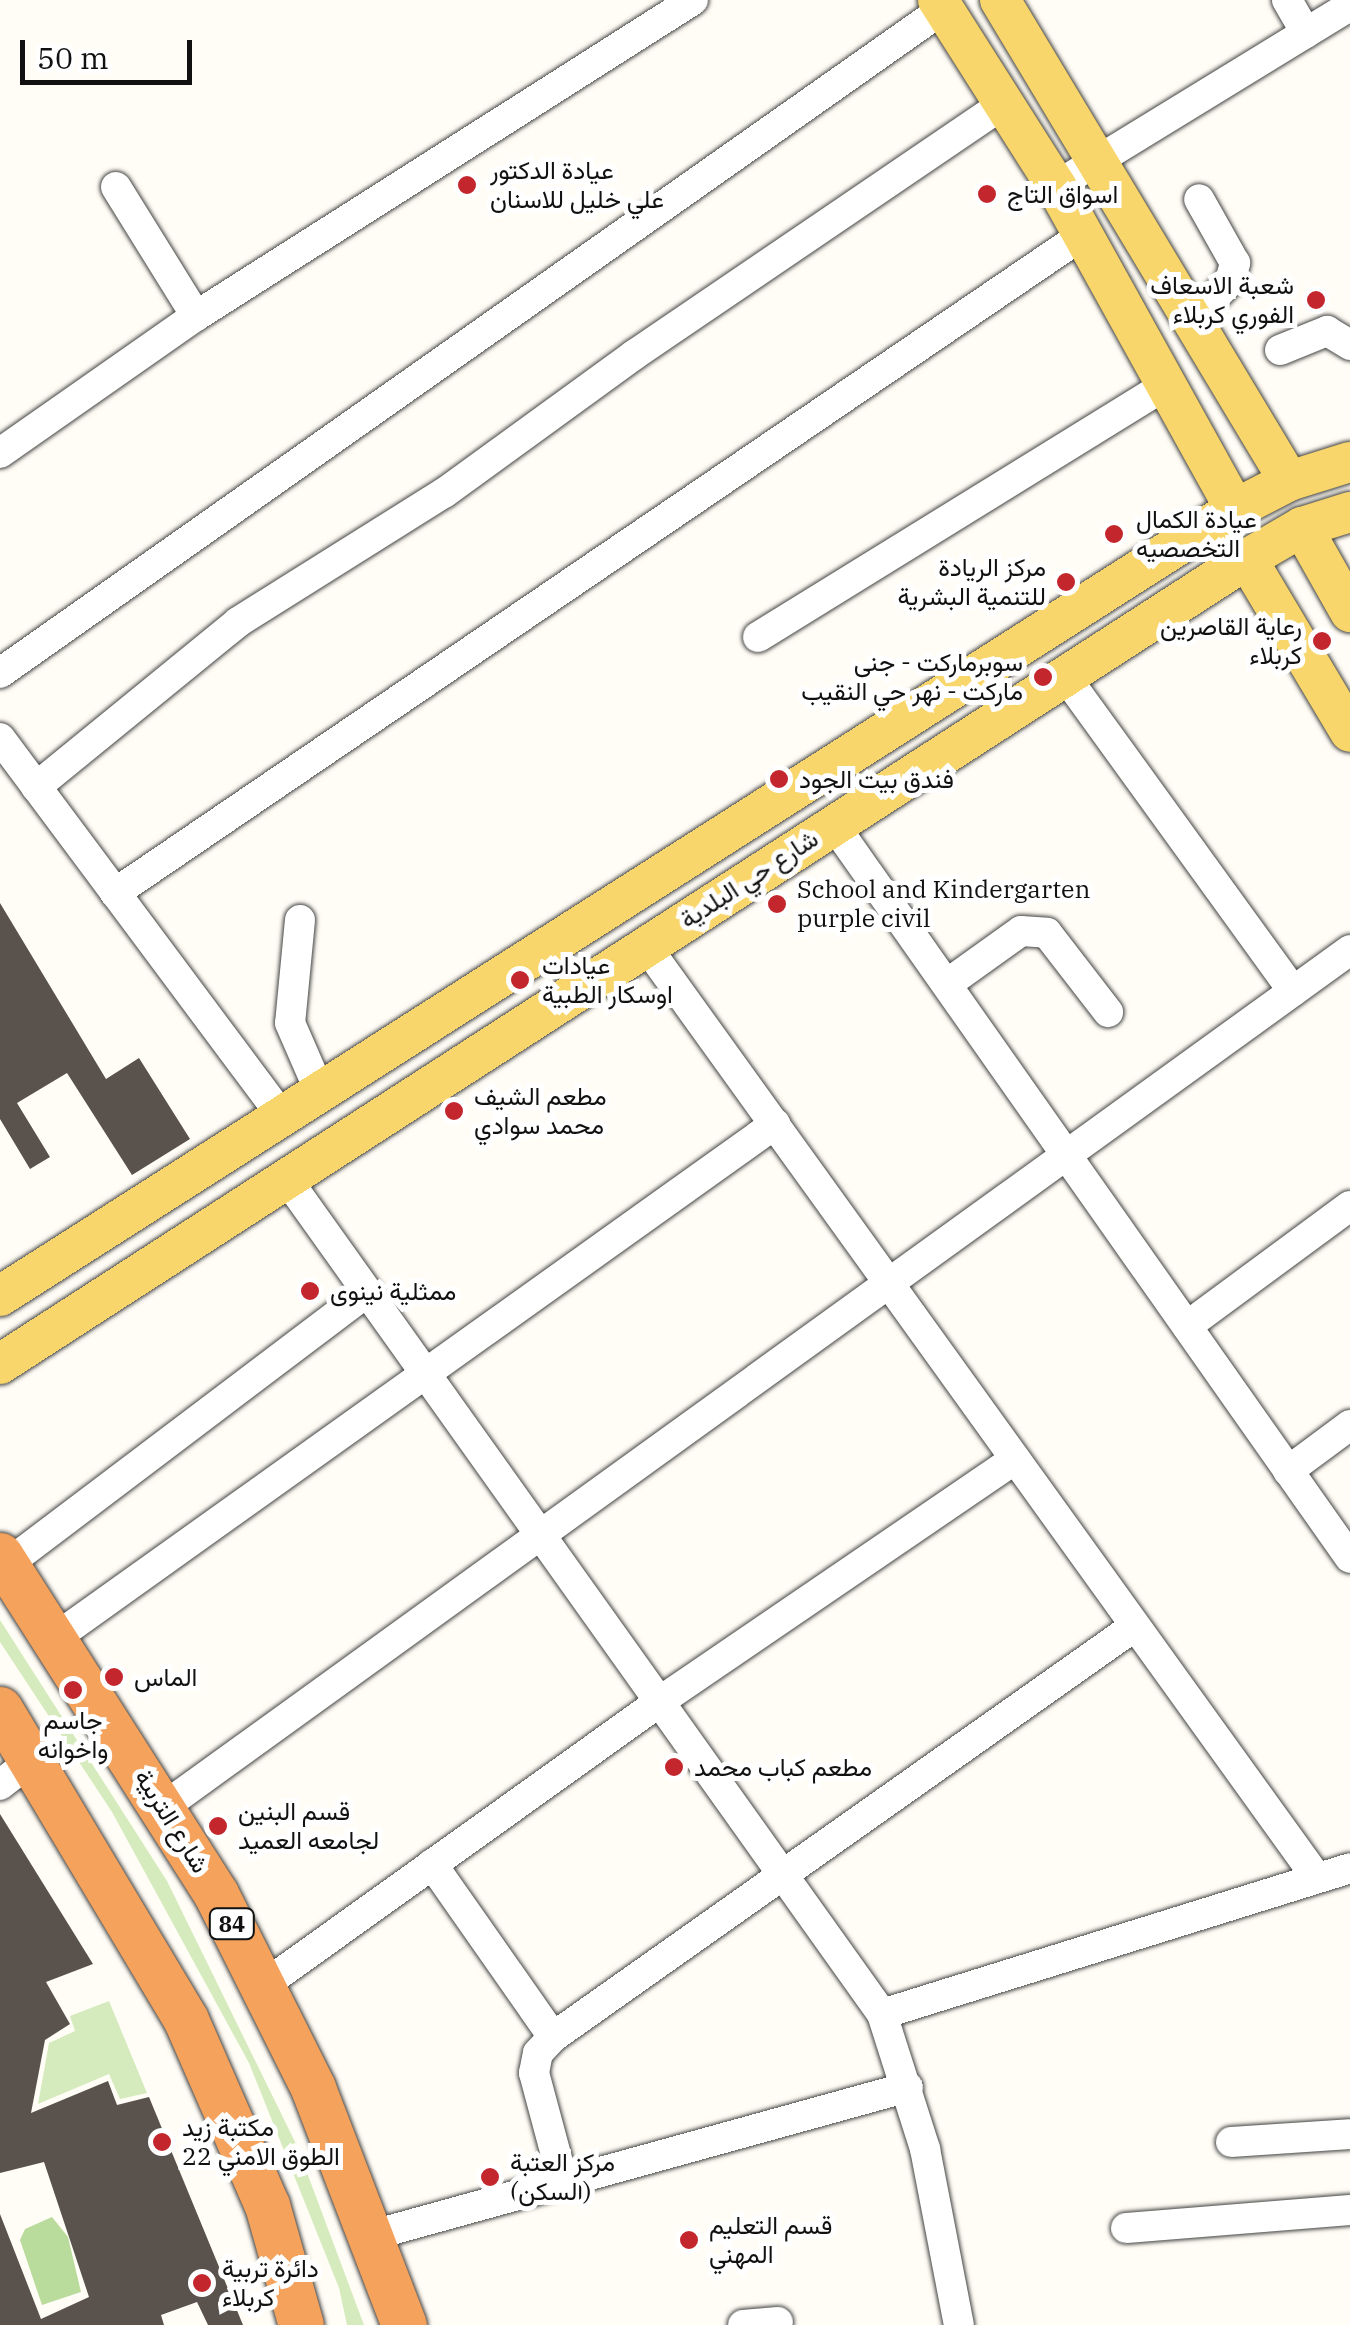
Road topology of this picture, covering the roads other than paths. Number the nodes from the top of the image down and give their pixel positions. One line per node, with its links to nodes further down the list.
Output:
1 (694, 0): 13 (street)
2 (1000, 0): 8 (main road)
3 (1286, 0): 6 (street)
4 (940, 4): 7 (main road); 27 (street)
5 (1350, 6): 6 (street)
6 (1306, 32): 8 (street)
7 (1005, 103): 9 (main road); 31 (street)
8 (1099, 160): 9 (street); 14 (main road)
9 (1056, 186): 12 (main road)
10 (116, 187): 13 (street)
11 (1199, 199): 14 (street)
12 (1084, 234): 17 (main road); 33 (street)
13 (196, 316): 18 (street)
14 (1191, 321): 20 (main road)
15 (1350, 345): 16 (street)
16 (1280, 350)
17 (1164, 386): 21 (main road); 26 (street)
18 (0, 453)
19 (1350, 462): 20 (main road)
20 (1289, 481): 21 (main road, شارع حي البلدية)
21 (1235, 510): 40 (main road, شارع حي البلدية)
22 (1350, 512): 23 (main road)
23 (1302, 527): 24 (main road, شارع حي البلدية); 25 (main road)
24 (1247, 558): 28 (main road, شارع حي البلدية); 29 (main road)
25 (1350, 612)
26 (758, 637)
27 (0, 673)
28 (1065, 676): 32 (main road, شارع حي البلدية); 38 (street)
29 (1350, 732)
30 (0, 738): 31 (street)
31 (36, 788): 33 (street)
32 (834, 825): 35 (main road, شارع حي البلدية); 37 (street)
33 (115, 893): 41 (street)
34 (300, 920): 40 (street)
35 (646, 946): 42 (street); 44 (main road, شارع حي البلدية)
36 (1350, 950): 38 (street)
37 (947, 984): 39 (street); 43 (street)
38 (1293, 991): 43 (street)
39 (1108, 1012)
40 (320, 1092): 41 (main road, شارع حي البلدية)
41 (282, 1116): 47 (main road, شارع حي البلدية)
42 (775, 1124): 46 (street); 52 (street)
43 (1067, 1153): 46 (street); 49 (street)
44 (286, 1178): 48 (street); 50 (main road, شارع حي البلدية)
45 (1350, 1206): 49 (street)
46 (888, 1282): 54 (street); 56 (street)
47 (8, 1291): 50 (main road)
48 (367, 1292): 52 (street); 58 (street)
49 (1187, 1326): 55 (street)
50 (46, 1332): 51 (main road, شارع حي البلدية)
51 (0, 1364)
52 (425, 1373): 56 (street); 60 (street)
53 (1350, 1425): 55 (street)
54 (1015, 1458): 59 (street); 61 (street)
55 (1288, 1471): 57 (street)
56 (540, 1535): 61 (street); 64 (street)
57 (1350, 1558)
58 (3, 1560): 60 (highway, شارع التربية / 84)
59 (1136, 1626): 67 (street); 68 (street)
60 (55, 1638): 64 (highway, شارع التربية / 84)
61 (659, 1702): 65 (street); 67 (street)
62 (0, 1709): 63 (highway)
63 (17, 1772): 80 (highway)
64 (165, 1806): 69 (highway, شارع التربية / 84)
65 (432, 1864): 69 (street); 71 (street)
66 (1350, 1868): 68 (street)
67 (781, 1873): 70 (street); 71 (street)
68 (1314, 1874): 70 (street)
69 (264, 1985): 78 (highway, شارع التربية / 84)
70 (882, 2014): 72 (street)
71 (553, 2037): 75 (street)
72 (908, 2087): 75 (street); 83 (street)
73 (1350, 2134): 74 (street)
74 (1231, 2142)
75 (563, 2181): 78 (street)
76 (1350, 2210): 77 (street)
77 (1126, 2228)
78 (374, 2235): 81 (highway, شارع التربية / 84)
79 (778, 2322): 82 (street)
80 (301, 2325)
81 (404, 2325)
82 (743, 2325)
83 (959, 2325)

